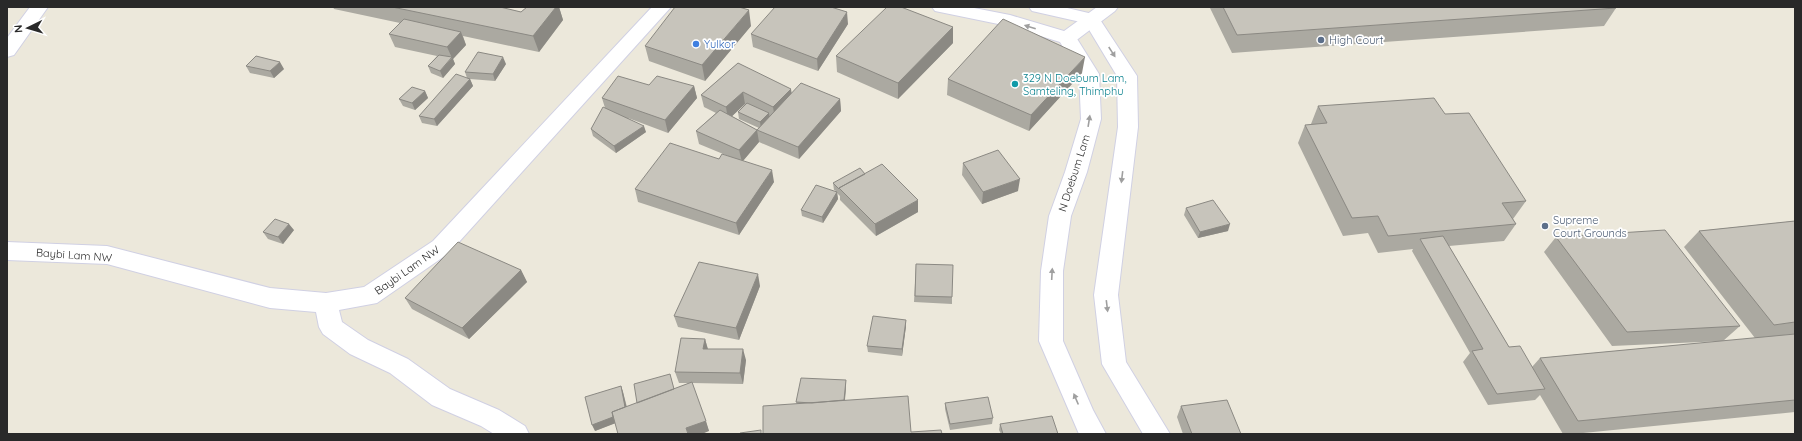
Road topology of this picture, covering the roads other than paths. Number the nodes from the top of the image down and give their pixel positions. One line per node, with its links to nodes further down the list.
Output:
1 (39, 7): 8 (main road)
2 (662, 7): 10 (main road, Baybi Lam NW)
3 (941, 7): 7 (main road, one-way to 3)
4 (1038, 7): 6 (main road)
5 (1109, 7): 6 (main road)
6 (1091, 19): 7 (main road); 13 (main road, one-way to 13)
7 (1067, 38): 12 (main road, N Doebum Lam, one-way to 7)
8 (7, 51)
9 (7, 251): 10 (main road, Baybi Lam NW)
10 (326, 303): 11 (main road)
11 (516, 434)
12 (1093, 434)
13 (1157, 434)

